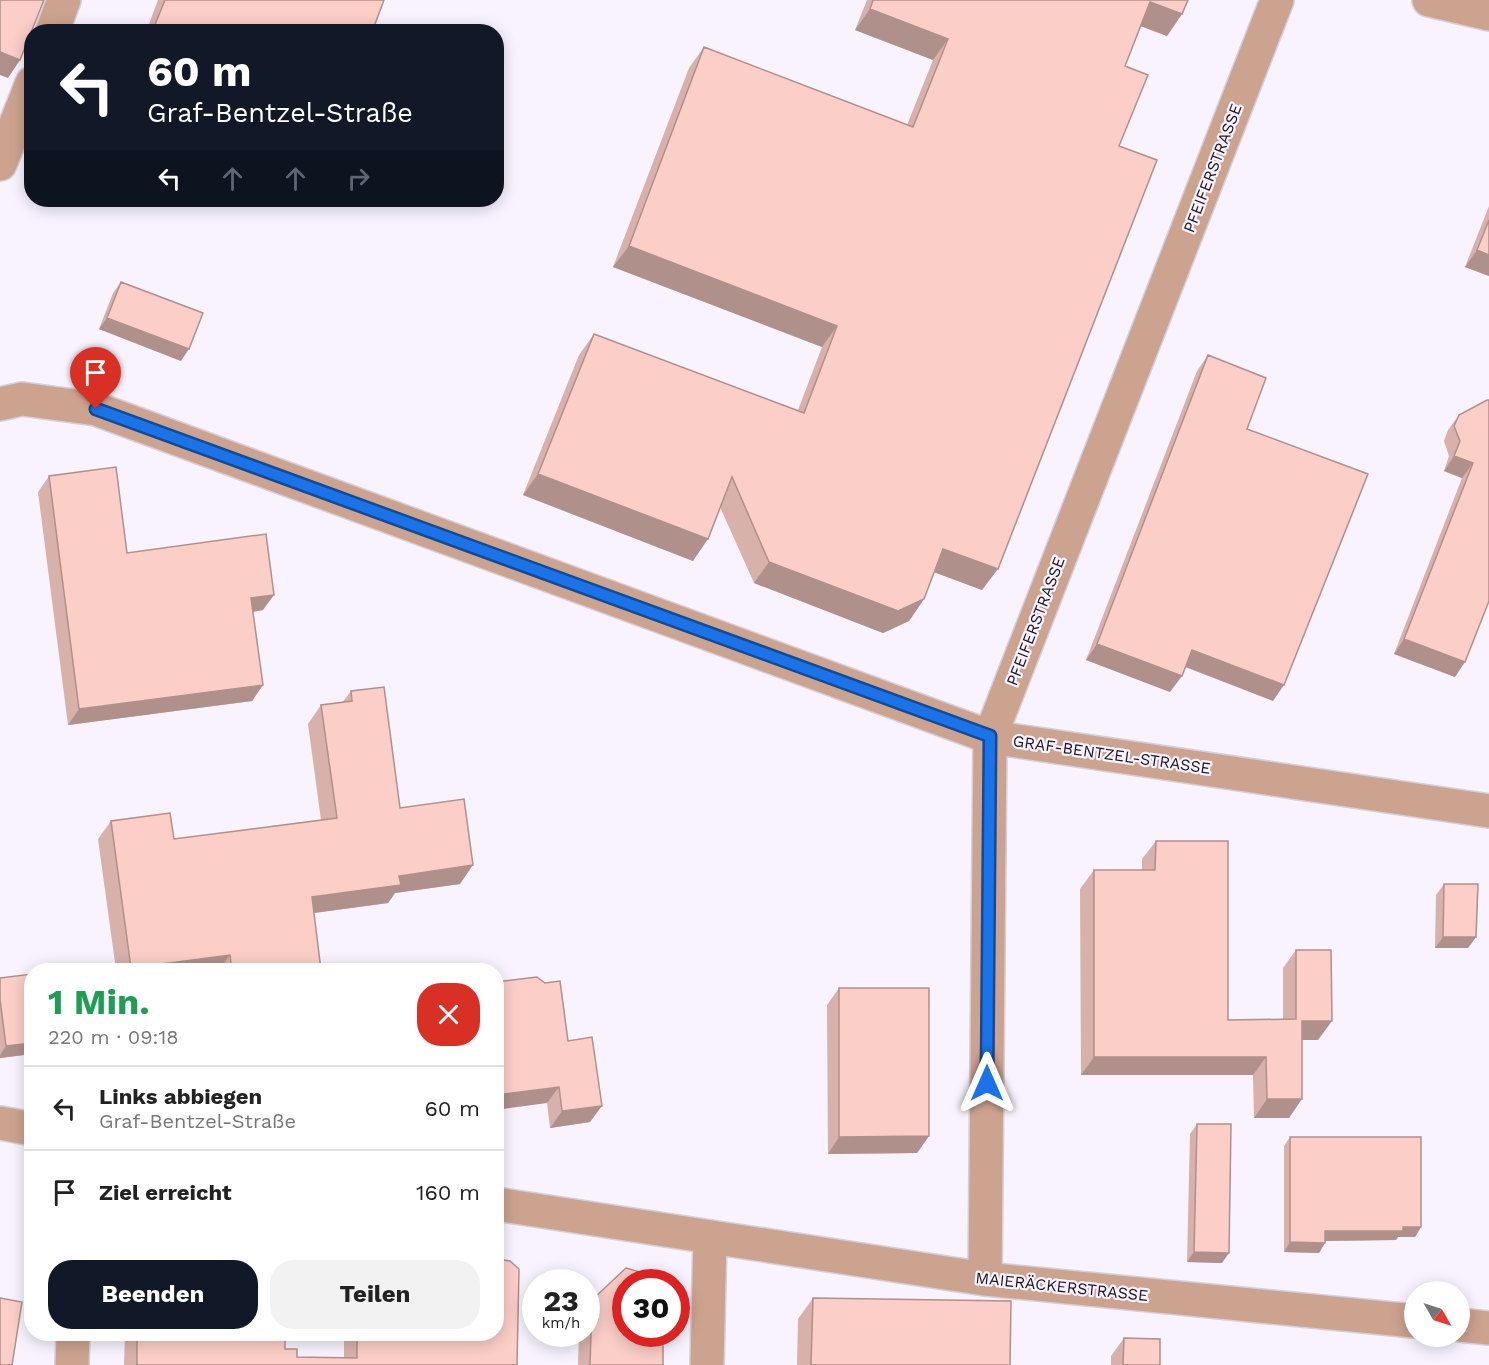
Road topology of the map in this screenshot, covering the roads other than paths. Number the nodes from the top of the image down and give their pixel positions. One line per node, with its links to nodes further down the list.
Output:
1 (64, 0): 5 (street)
2 (1277, 0): 9 (street, PFEIFERSTRASSE)
3 (1429, 0): 4 (street)
4 (1489, 14)
5 (54, 24)
6 (24, 104): 7 (street)
7 (0, 165)
8 (0, 404): 9 (street, GRAF-BENTZEL-STRASSE)
9 (990, 736): 10 (street, GRAF-BENTZEL-STRASSE); 15 (street, PFEIFERSTRASSE)
10 (1489, 811)
11 (0, 1123): 12 (street)
12 (24, 1128)
13 (504, 1205): 14 (street, MAIERÄCKERSTRASSE)
14 (710, 1237): 15 (street, MAIERÄCKERSTRASSE); 21 (street)
15 (986, 1279): 16 (street, MAIERÄCKERSTRASSE)
16 (1404, 1320)
17 (1470, 1326): 18 (street)
18 (1489, 1328)
19 (73, 1341): 20 (street)
20 (72, 1365)
21 (707, 1365)

